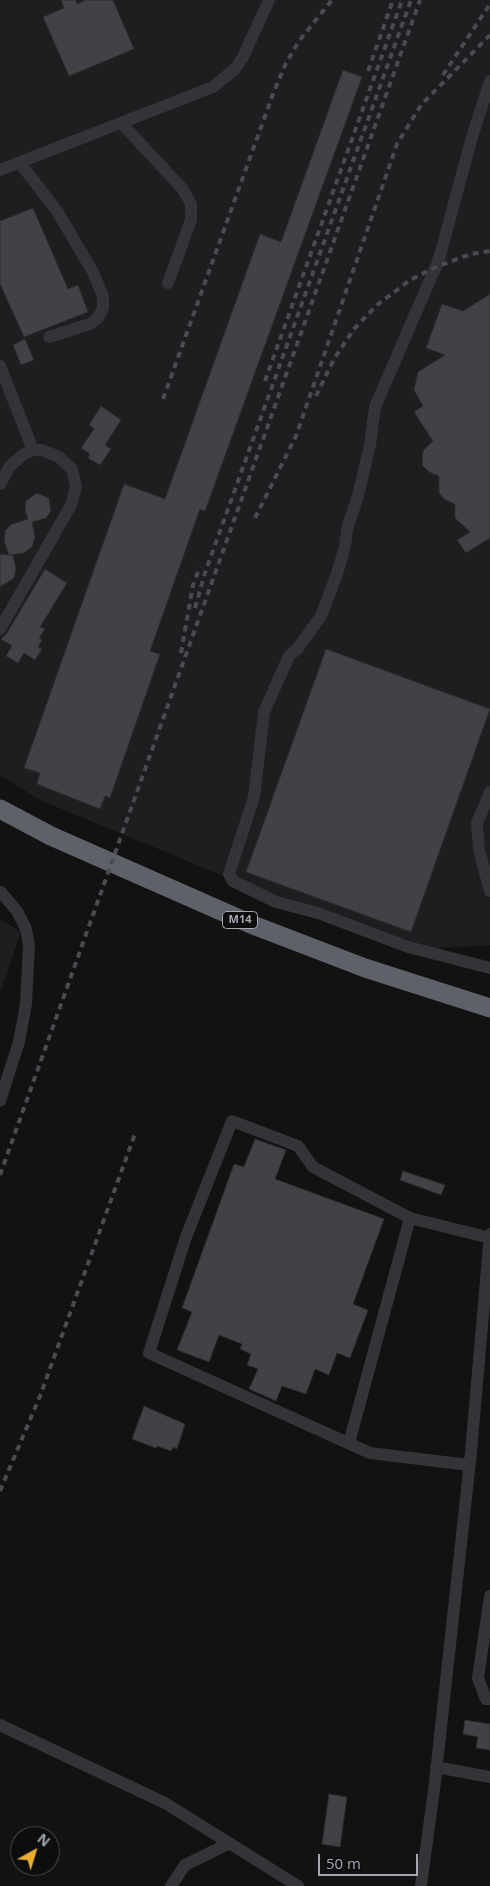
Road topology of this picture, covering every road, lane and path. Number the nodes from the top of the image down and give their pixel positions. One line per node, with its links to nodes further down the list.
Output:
1 (269, 0): 3 (street)
2 (490, 81): 16 (street)
3 (121, 123): 4 (street); 6 (street)
4 (20, 163): 5 (street); 7 (street)
5 (0, 170)
6 (168, 284)
7 (49, 337)
8 (0, 366): 9 (street)
9 (33, 450): 10 (street); 11 (street)
10 (0, 484)
11 (0, 629)
12 (490, 792): 14 (street)
13 (0, 809): 17 (highway, M14)
14 (490, 891)
15 (0, 893): 18 (street)
16 (490, 968)
17 (490, 1008)
18 (0, 1101)
19 (410, 1218): 20 (street); 21 (street); 21 (street)
20 (490, 1236): 22 (street)
21 (348, 1443): 22 (street)
22 (470, 1465): 26 (street)
23 (490, 1596): 24 (street)
24 (490, 1699)
25 (0, 1725): 28 (street)
26 (436, 1767): 27 (street); 31 (street)
27 (490, 1777)
28 (230, 1843): 29 (street); 30 (street)
29 (171, 1886)
30 (298, 1886)
31 (421, 1886)

